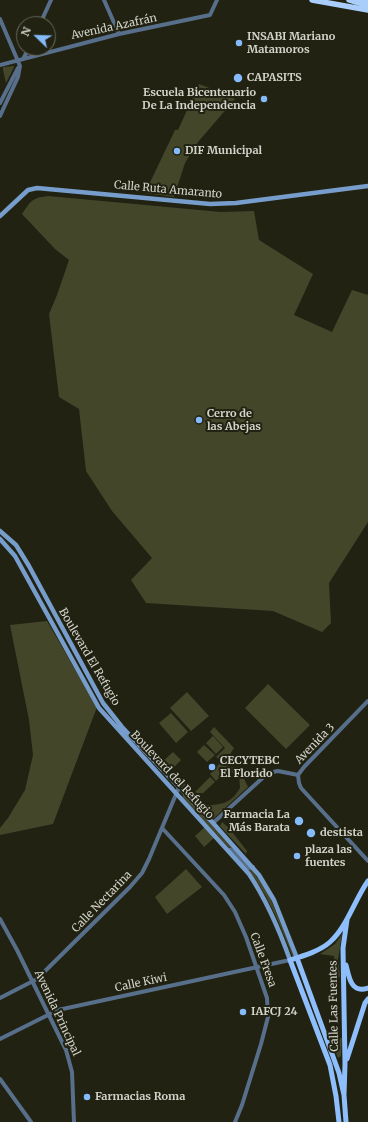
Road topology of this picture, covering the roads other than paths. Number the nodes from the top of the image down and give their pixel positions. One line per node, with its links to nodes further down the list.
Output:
1 (51, 0): 10 (street)
2 (104, 0): 12 (street)
3 (217, 0): 12 (street, Avenida Azafrán)
4 (312, 0): 9 (highway)
5 (349, 0): 8 (highway)
6 (361, 0): 7 (highway)
7 (368, 1)
8 (368, 6)
9 (368, 10)
10 (44, 16)
11 (0, 19): 14 (street)
12 (119, 34): 13 (street, Avenida Azafrán)
13 (24, 58): 14 (street, Avenida Azafrán); 16 (street)
14 (17, 60): 15 (street, Avenida Azafrán); 16 (street)
15 (0, 65)
16 (20, 66): 17 (street); 18 (street)
17 (0, 104)
18 (0, 116)
19 (368, 186): 20 (main road, Calle Ruta Amaranto)
20 (0, 216)
21 (0, 531): 25 (main road, Boulevard El Refugio)
22 (0, 539): 26 (main road, Boulevard del Refugio)
23 (368, 701): 24 (street, Avenida 3)
24 (298, 775): 27 (street, Avenida 3); 30 (street)
25 (179, 787): 26 (street, Calle Nectarina); 27 (main road, Boulevard El Refugio)
26 (176, 793): 28 (street, Calle Nectarina); 29 (main road, Boulevard del Refugio)
27 (213, 823): 31 (main road, Boulevard El Refugio)
28 (162, 828): 38 (street, Calle Fresa); 39 (street, Calle Nectarina)
29 (229, 850): 31 (street); 37 (main road, Boulevard del Refugio)
30 (368, 861)
31 (253, 868): 36 (main road, Boulevard El Refugio)
32 (368, 881): 33 (main road)
33 (348, 918): 35 (main road, Calle Las Fuentes); 36 (main road)
34 (0, 919): 39 (street, Avenida Principal)
35 (343, 948): 40 (main road); 47 (main road, Calle Las Fuentes)
36 (298, 958): 37 (main road); 45 (main road)
37 (290, 960): 38 (street, Calle Kiwi); 43 (main road, Boulevard del Refugio)
38 (256, 967): 44 (street, Calle Kiwi); 52 (street, Calle Fresa)
39 (33, 982): 41 (street, Calle Nectarina); 44 (street, Avenida Principal)
40 (368, 988)
41 (0, 998)
42 (368, 999): 47 (main road)
43 (308, 1008): 45 (main road); 53 (main road, Boulevard del Refugio)
44 (48, 1015): 46 (street, Calle Kiwi); 51 (street, Avenida Principal)
45 (323, 1027): 49 (main road)
46 (0, 1039)
47 (346, 1064): 49 (main road, Calle Las Fuentes)
48 (0, 1079): 50 (street)
49 (344, 1095): 54 (main road)
50 (31, 1122)
51 (74, 1122)
52 (235, 1122)
53 (339, 1122)
54 (346, 1122)

